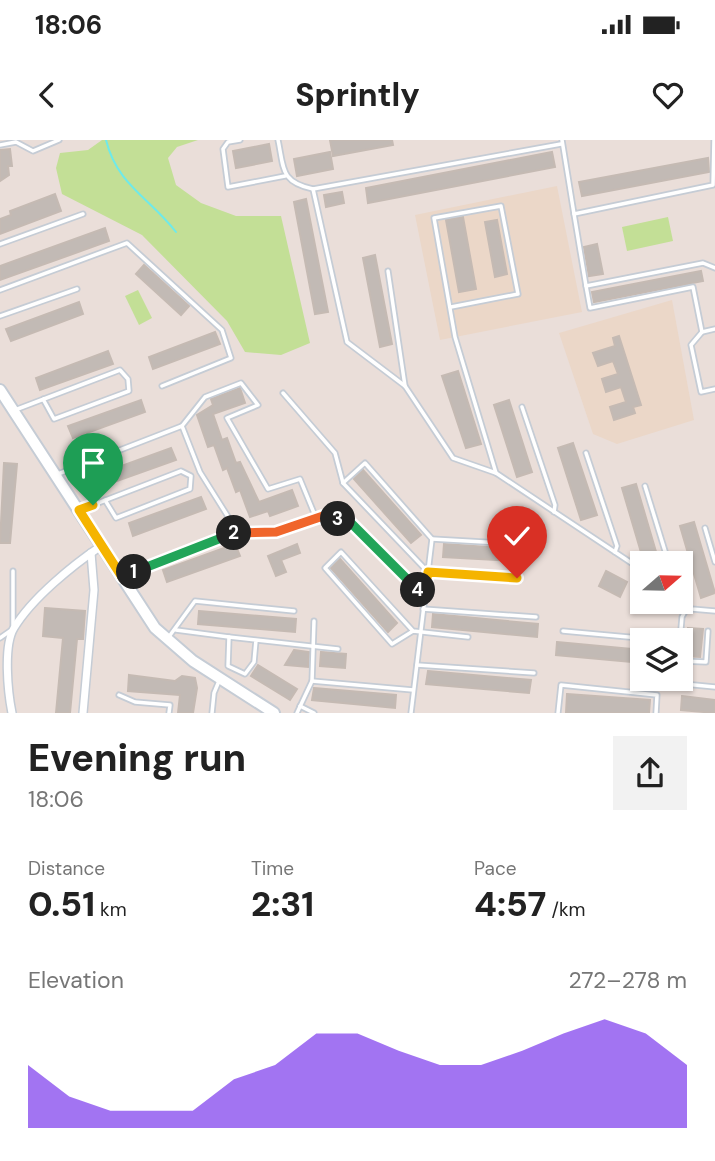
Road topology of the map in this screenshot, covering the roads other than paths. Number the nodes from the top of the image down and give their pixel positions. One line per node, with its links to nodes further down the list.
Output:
1 (60, 140): 6 (lane)
2 (240, 140): 7 (lane)
3 (278, 140): 7 (lane)
4 (714, 140): 10 (lane)
5 (561, 142): 8 (lane); 10 (lane)
6 (0, 145)
7 (285, 176): 8 (lane)
8 (313, 189): 24 (lane)
9 (83, 214): 11 (lane)
10 (574, 214): 16 (lane)
11 (0, 244)
12 (715, 268): 15 (lane)
13 (388, 271): 24 (lane)
14 (630, 271): 15 (lane)
15 (631, 277): 16 (lane)
16 (586, 286): 22 (lane)
17 (77, 289): 20 (lane)
18 (0, 290): 23 (lane)
19 (452, 307): 19 (lane); 33 (lane)
20 (0, 316)
21 (715, 329): 22 (lane)
22 (702, 332): 25 (lane)
23 (162, 386)
24 (405, 386): 33 (lane)
25 (715, 389)
26 (0, 390): 30 (main road)
27 (283, 393): 35 (lane)
28 (43, 399): 28 (lane); 30 (lane)
29 (522, 407): 39 (lane)
30 (15, 410): 34 (main road)
31 (182, 426): 34 (lane); 40 (lane); 42 (lane)
32 (586, 453): 47 (lane)
33 (496, 473): 39 (lane)
34 (56, 474): 38 (main road)
35 (342, 483): 43 (lane); 52 (lane)
36 (645, 486): 46 (lane)
37 (105, 500): 37 (lane); 38 (lane)
38 (79, 510): 45 (main road)
39 (554, 512): 47 (lane)
40 (316, 518): 42 (lane); 55 (lane)
41 (705, 528): 50 (lane)
42 (237, 531): 53 (lane)
43 (432, 539): 44 (lane); 52 (lane)
44 (536, 545)
45 (101, 546): 48 (street); 53 (main road)
46 (665, 551)
47 (615, 552): 49 (lane)
48 (91, 553): 62 (street); 89 (street)
49 (630, 562)
50 (715, 562)
51 (13, 571): 62 (lane)
52 (428, 572): 54 (lane); 55 (lane)
53 (122, 577): 72 (main road)
54 (517, 578)
55 (424, 597): 57 (lane)
56 (693, 607): 59 (lane)
57 (423, 609): 60 (lane); 67 (lane)
58 (294, 611): 63 (lane)
59 (715, 611)
60 (536, 617)
61 (314, 621): 74 (lane)
62 (13, 629): 71 (lane); 88 (street)
63 (176, 629): 68 (lane); 72 (lane)
64 (413, 631): 64 (lane); 67 (lane)
65 (563, 631): 70 (lane)
66 (708, 631): 76 (lane)
67 (420, 632): 69 (lane); 77 (lane)
68 (229, 637): 73 (lane); 73 (lane)
69 (468, 637)
70 (630, 637)
71 (0, 638)
72 (166, 639): 79 (main road)
73 (256, 640): 74 (lane)
74 (313, 646): 75 (lane); 80 (lane)
75 (338, 649)
76 (693, 661)
77 (416, 665): 78 (lane); 83 (lane)
78 (534, 673)
79 (220, 679): 91 (lane); 92 (main road)
80 (312, 681): 83 (lane); 87 (lane)
81 (693, 685): 82 (lane)
82 (715, 687)
83 (413, 690): 95 (lane)
84 (661, 691): 86 (lane)
85 (119, 695): 90 (lane)
86 (657, 695): 96 (lane); 97 (lane)
87 (300, 706): 93 (lane); 94 (lane)
88 (12, 713)
89 (83, 713)
90 (169, 713)
91 (212, 713)
92 (274, 713)
93 (297, 713)
94 (314, 713)
95 (411, 713)
96 (558, 713)
97 (656, 713)

